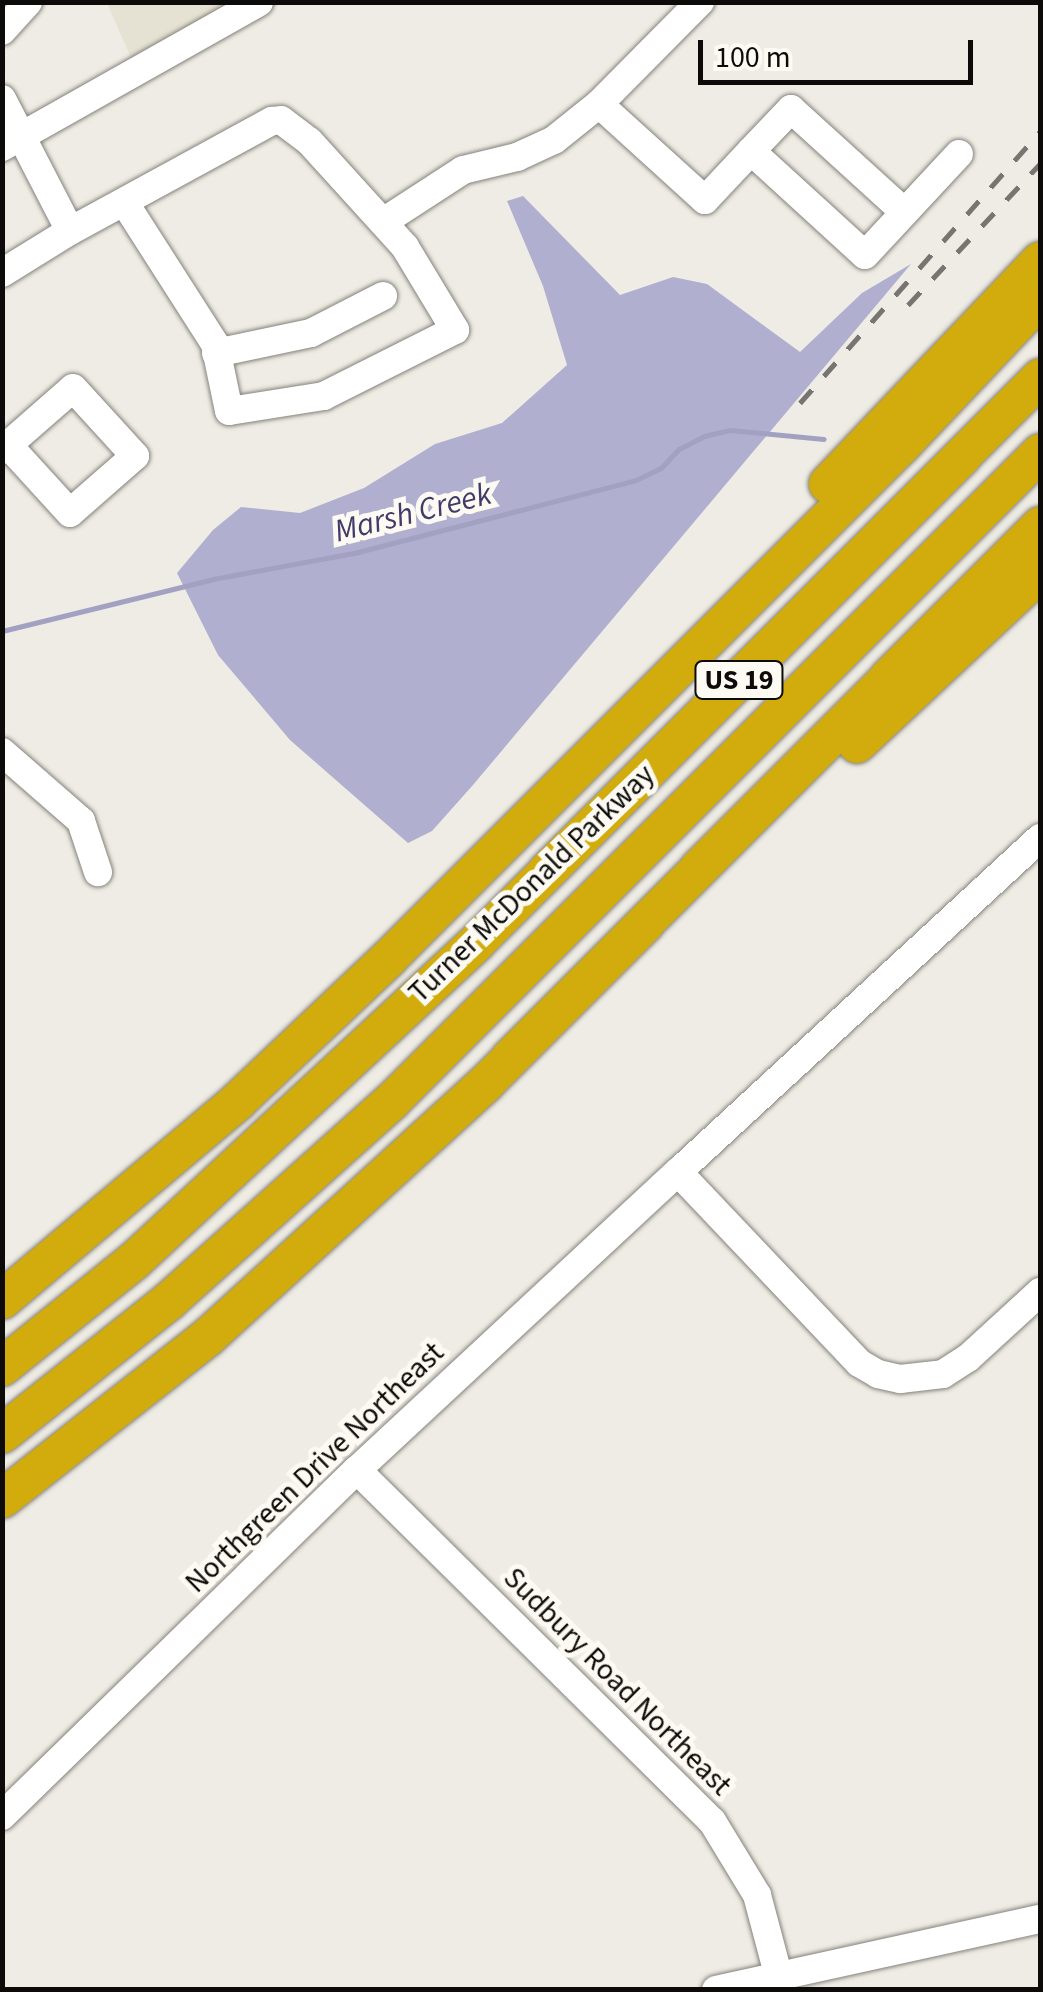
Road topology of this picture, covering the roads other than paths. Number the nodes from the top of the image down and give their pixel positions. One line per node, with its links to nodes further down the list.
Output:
1 (28, 2): 4 (street)
2 (259, 2): 7 (street)
3 (700, 2): 6 (street)
4 (2, 31)
5 (2, 100): 7 (street)
6 (599, 104): 8 (street); 12 (street)
7 (10, 142): 13 (street)
8 (751, 151): 11 (street); 11 (street)
9 (959, 154): 11 (street)
10 (124, 203): 12 (street); 13 (street); 18 (street)
11 (904, 212)
12 (384, 222): 18 (street)
13 (70, 231): 15 (street)
14 (1040, 261): 24 (highway)
15 (2, 273)
16 (384, 296): 18 (street)
17 (1040, 299): 24 (highway)
18 (216, 353)
19 (1040, 378): 32 (highway, Turner McDonald Parkway / US 19)
20 (5, 448): 20 (street)
21 (1040, 454): 33 (highway, Turner McDonald Parkway / US 19)
22 (1040, 526): 28 (highway)
23 (1040, 572): 28 (highway)
24 (609, 740): 31 (highway)
25 (2, 752): 27 (street)
26 (1040, 838): 29 (street, Northgreen Drive Northeast)
27 (98, 872)
28 (620, 949): 35 (highway)
29 (678, 1172): 30 (street); 34 (street, Northgreen Drive Northeast)
30 (1040, 1292)
31 (2, 1300)
32 (2, 1366)
33 (2, 1434)
34 (356, 1470): 36 (street, Northgreen Drive Northeast); 38 (street, Sudbury Road Northeast)
35 (2, 1499)
36 (2, 1816)
37 (1040, 1919): 38 (street)
38 (778, 1974): 39 (street)
39 (716, 1990)

